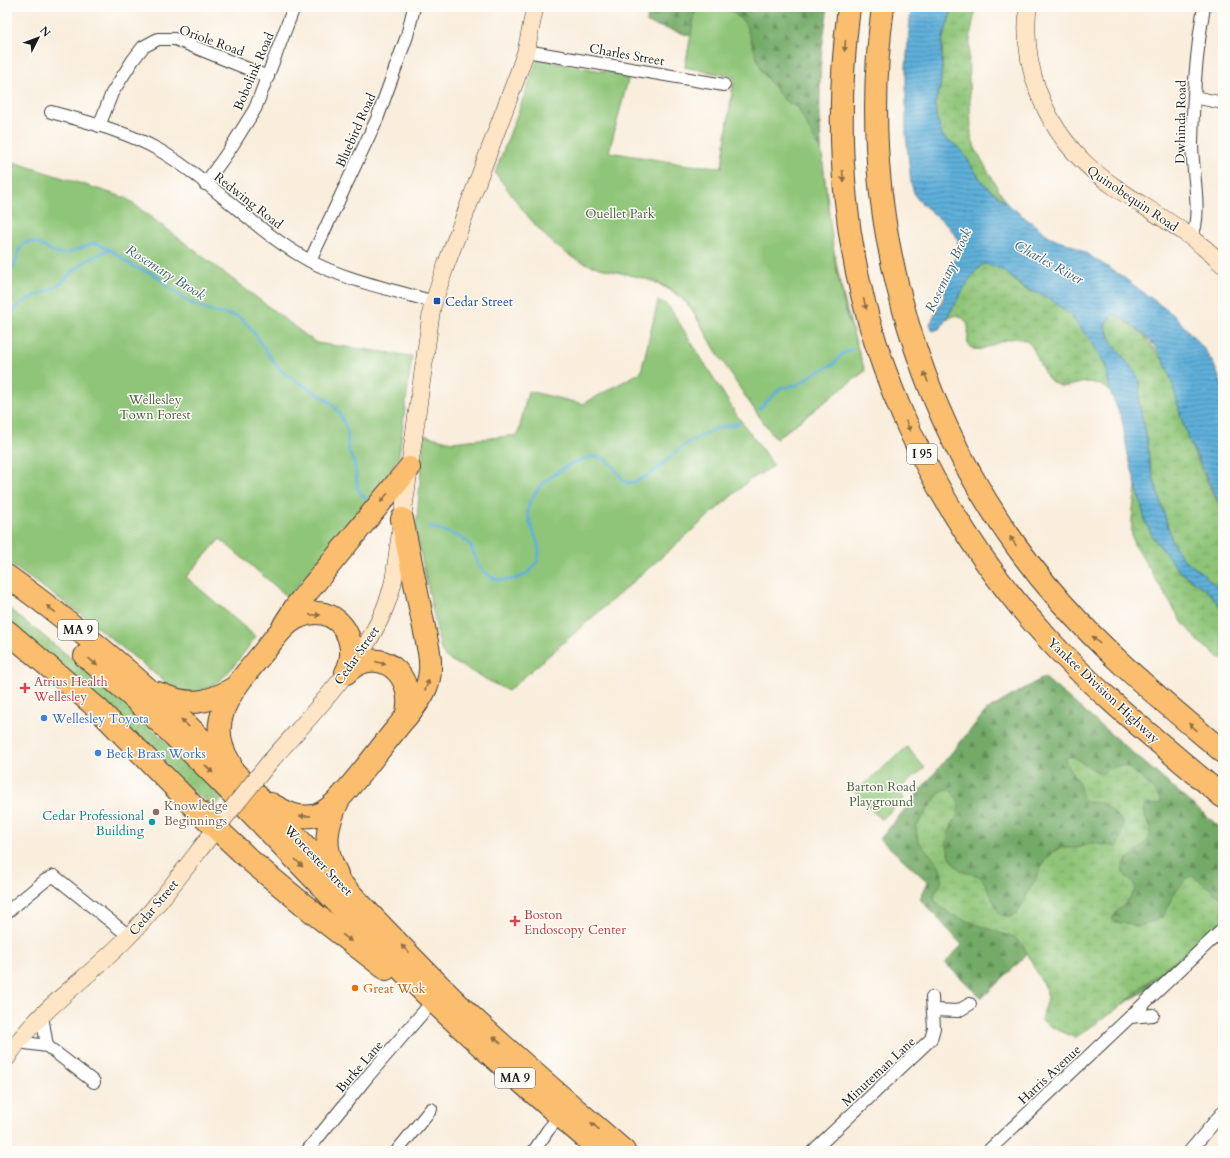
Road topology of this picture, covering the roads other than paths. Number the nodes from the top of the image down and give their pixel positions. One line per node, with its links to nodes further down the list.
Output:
1 (294, 7): 9 (street, Bobolink Road)
2 (414, 7): 17 (street, Bluebird Road)
3 (535, 7): 8 (main road, Cedar Street)
4 (848, 7): 32 (highway, Yankee Division Highway / I 95, one-way to 32)
5 (883, 7): 30 (highway, I 95, one-way to 5)
6 (1028, 7): 16 (main road, Quinobequin Road)
7 (1204, 7): 11 (street, Dwhinda Road)
8 (526, 51): 10 (street, Charles Street); 19 (main road, Cedar Street)
9 (268, 76): 14 (street, Oriole Road); 15 (street, Bobolink Road)
10 (724, 85)
11 (1194, 97): 12 (street); 16 (street, Dwhinda Road)
12 (1223, 103)
13 (51, 112): 14 (street, Redwing Road)
14 (99, 126): 15 (street, Redwing Road)
15 (205, 184): 17 (street, Redwing Road)
16 (1192, 238): 18 (main road, Quinobequin Road)
17 (310, 261): 19 (street, Redwing Road)
18 (1223, 265)
19 (434, 302): 20 (main road, Cedar Street)
20 (409, 468): 21 (main road, Cedar Street); 25 (highway, one-way to 25)
21 (402, 518): 26 (main road, Cedar Street); 29 (highway, one-way to 21)
22 (7, 576): 27 (highway, Worcester Street / MA 9, one-way to 22)
23 (7, 595): 41 (highway, Worcester Street / MA 9, one-way to 41)
24 (7, 631): 35 (highway)
25 (281, 631): 26 (highway, one-way to 26); 28 (highway)
26 (346, 673): 29 (highway, one-way to 29); 35 (main road, Cedar Street, bridge)
27 (146, 688): 28 (highway); 31 (highway, Worcester Street / MA 9, one-way to 27)
28 (234, 688): 31 (highway)
29 (406, 717): 34 (highway)
30 (1223, 752)
31 (242, 781): 33 (highway, Worcester Street / MA 9)
32 (1223, 797)
33 (259, 798): 34 (highway, one-way to 33); 36 (highway, Worcester Street / MA 9)
34 (339, 799): 36 (highway)
35 (217, 828): 39 (main road, Cedar Street); 41 (highway, one-way to 41)
36 (345, 887): 58 (highway, Worcester Street / MA 9, one-way to 36)
37 (7, 912): 39 (street)
38 (1223, 929): 46 (street, Harris Avenue)
39 (129, 936): 45 (main road, Cedar Street)
40 (932, 997): 43 (street, Minuteman Lane)
41 (433, 1001): 53 (highway, Worcester Street / MA 9); 54 (street, Burke Lane)
42 (970, 1004): 43 (street)
43 (934, 1010): 59 (street, Minuteman Lane)
44 (1153, 1015): 46 (street)
45 (42, 1016): 47 (main road, Cedar Street); 48 (street)
46 (1130, 1017): 60 (street, Harris Avenue)
47 (18, 1042): 48 (street); 49 (main road, Cedar Street)
48 (47, 1046): 50 (street)
49 (7, 1058)
50 (94, 1082)
51 (431, 1110): 55 (street)
52 (1223, 1112): 61 (street)
53 (560, 1116): 56 (street); 57 (highway, Worcester Street / MA 9)
54 (306, 1151)
55 (397, 1151)
56 (534, 1151)
57 (601, 1151)
58 (624, 1151)
59 (813, 1151)
60 (988, 1151)
61 (1190, 1151)

